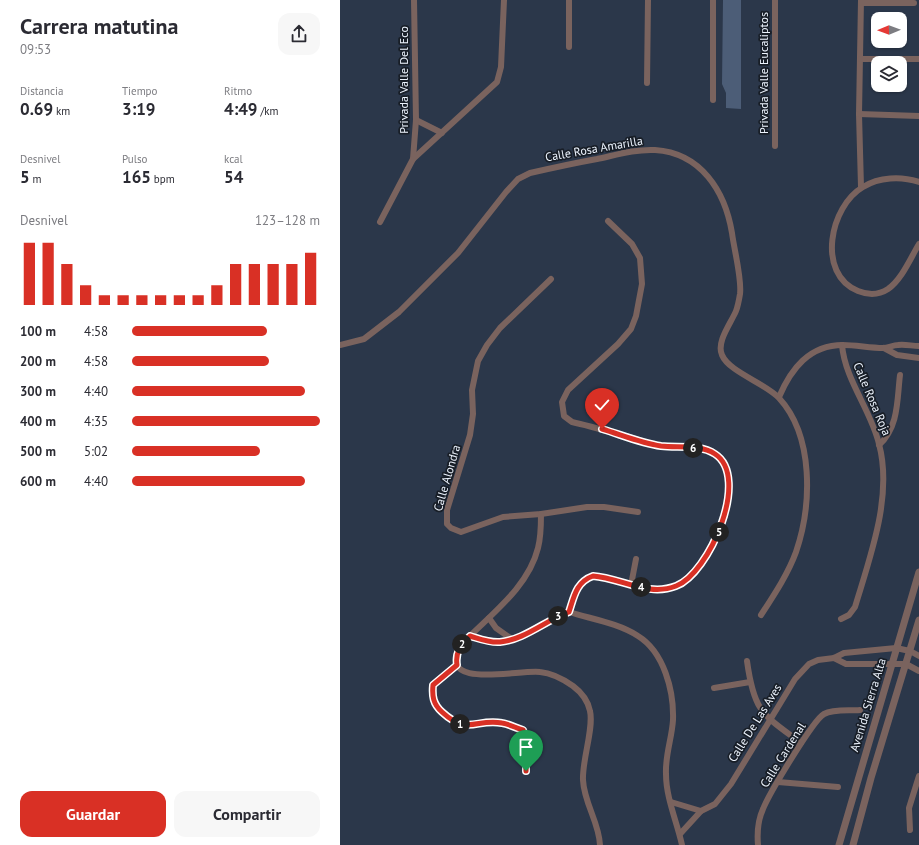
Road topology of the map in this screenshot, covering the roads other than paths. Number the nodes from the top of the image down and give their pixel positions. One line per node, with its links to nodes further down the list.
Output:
1 (414, 0): 16 (street, Privada Valle Del Eco)
2 (504, 0): 17 (street)
3 (569, 0): 9 (street)
4 (648, 0): 12 (street)
5 (713, 0): 13 (street)
6 (775, 0): 18 (street, Privada Valle Eucaliptos)
7 (861, 1): 8 (street); 10 (street)
8 (914, 4)
9 (569, 47)
10 (861, 59): 11 (street); 14 (street)
11 (919, 59)
12 (647, 83)
13 (713, 100)
14 (859, 114): 15 (street); 21 (street)
15 (919, 116)
16 (416, 120): 17 (street); 19 (street, Privada Valle Del Eco)
17 (442, 133): 19 (street)
18 (775, 146)
19 (413, 160): 23 (street)
20 (919, 182): 21 (street)
21 (861, 187): 24 (street)
22 (608, 221): 38 (street)
23 (380, 222)
24 (919, 244)
25 (551, 279): 35 (street, Calle Alondra)
26 (340, 345): 32 (street, Calle Rosa Amarilla)
27 (842, 345): 29 (street); 32 (street); 33 (street, Calle Rosa Roja)
28 (918, 346): 29 (street); 30 (street)
29 (884, 348): 30 (street)
30 (917, 358)
31 (900, 375): 33 (street)
32 (778, 397): 40 (street, Calle Rosa Amarilla)
33 (880, 444): 42 (street, Calle Rosa Roja)
34 (638, 512): 35 (street, Calle Alondra)
35 (541, 514): 41 (street)
36 (636, 559): 38 (street)
37 (919, 572): 46 (street, Avenida Sierra Alta)
38 (631, 585): 39 (street)
39 (569, 612): 45 (street); 66 (street)
40 (761, 615)
41 (489, 618): 44 (street); 45 (street)
42 (841, 619)
43 (919, 620): 47 (street, Avenida Sierra Alta)
44 (470, 636): 45 (street); 55 (street)
45 (513, 640)
46 (896, 648): 47 (street, Calle De Las Aves); 48 (street, Calle De Las Aves); 52 (street, Avenida Sierra Alta)
47 (910, 651): 49 (street, Calle De Las Aves); 54 (street, Avenida Sierra Alta)
48 (862, 652): 50 (street, Calle De Las Aves); 53 (street)
49 (919, 656)
50 (834, 658): 53 (street, Calle De Las Aves); 60 (street, Calle De Las Aves)
51 (747, 661): 57 (street)
52 (892, 663): 53 (street, Calle De Las Aves); 54 (street, Calle De Las Aves); 73 (street, Avenida Sierra Alta)
53 (862, 664)
54 (906, 664): 56 (street); 74 (street, Avenida Sierra Alta)
55 (457, 665): 62 (lane); 70 (street)
56 (919, 671)
57 (750, 682): 58 (street); 60 (street)
58 (714, 688)
59 (860, 710): 61 (street, Calle Cardenal)
60 (769, 720): 61 (street); 67 (street, Calle De Las Aves)
61 (801, 743): 64 (street, Calle Cardenal)
62 (526, 771)
63 (919, 776): 68 (street)
64 (778, 782): 65 (street); 72 (street, Calle Cardenal)
65 (838, 787)
66 (671, 802): 67 (street); 69 (street)
67 (702, 811): 69 (street, Calle De Las Aves)
68 (910, 830)
69 (680, 834): 71 (street)
70 (600, 845)
71 (682, 845)
72 (758, 845)
73 (839, 845)
74 (853, 845)

